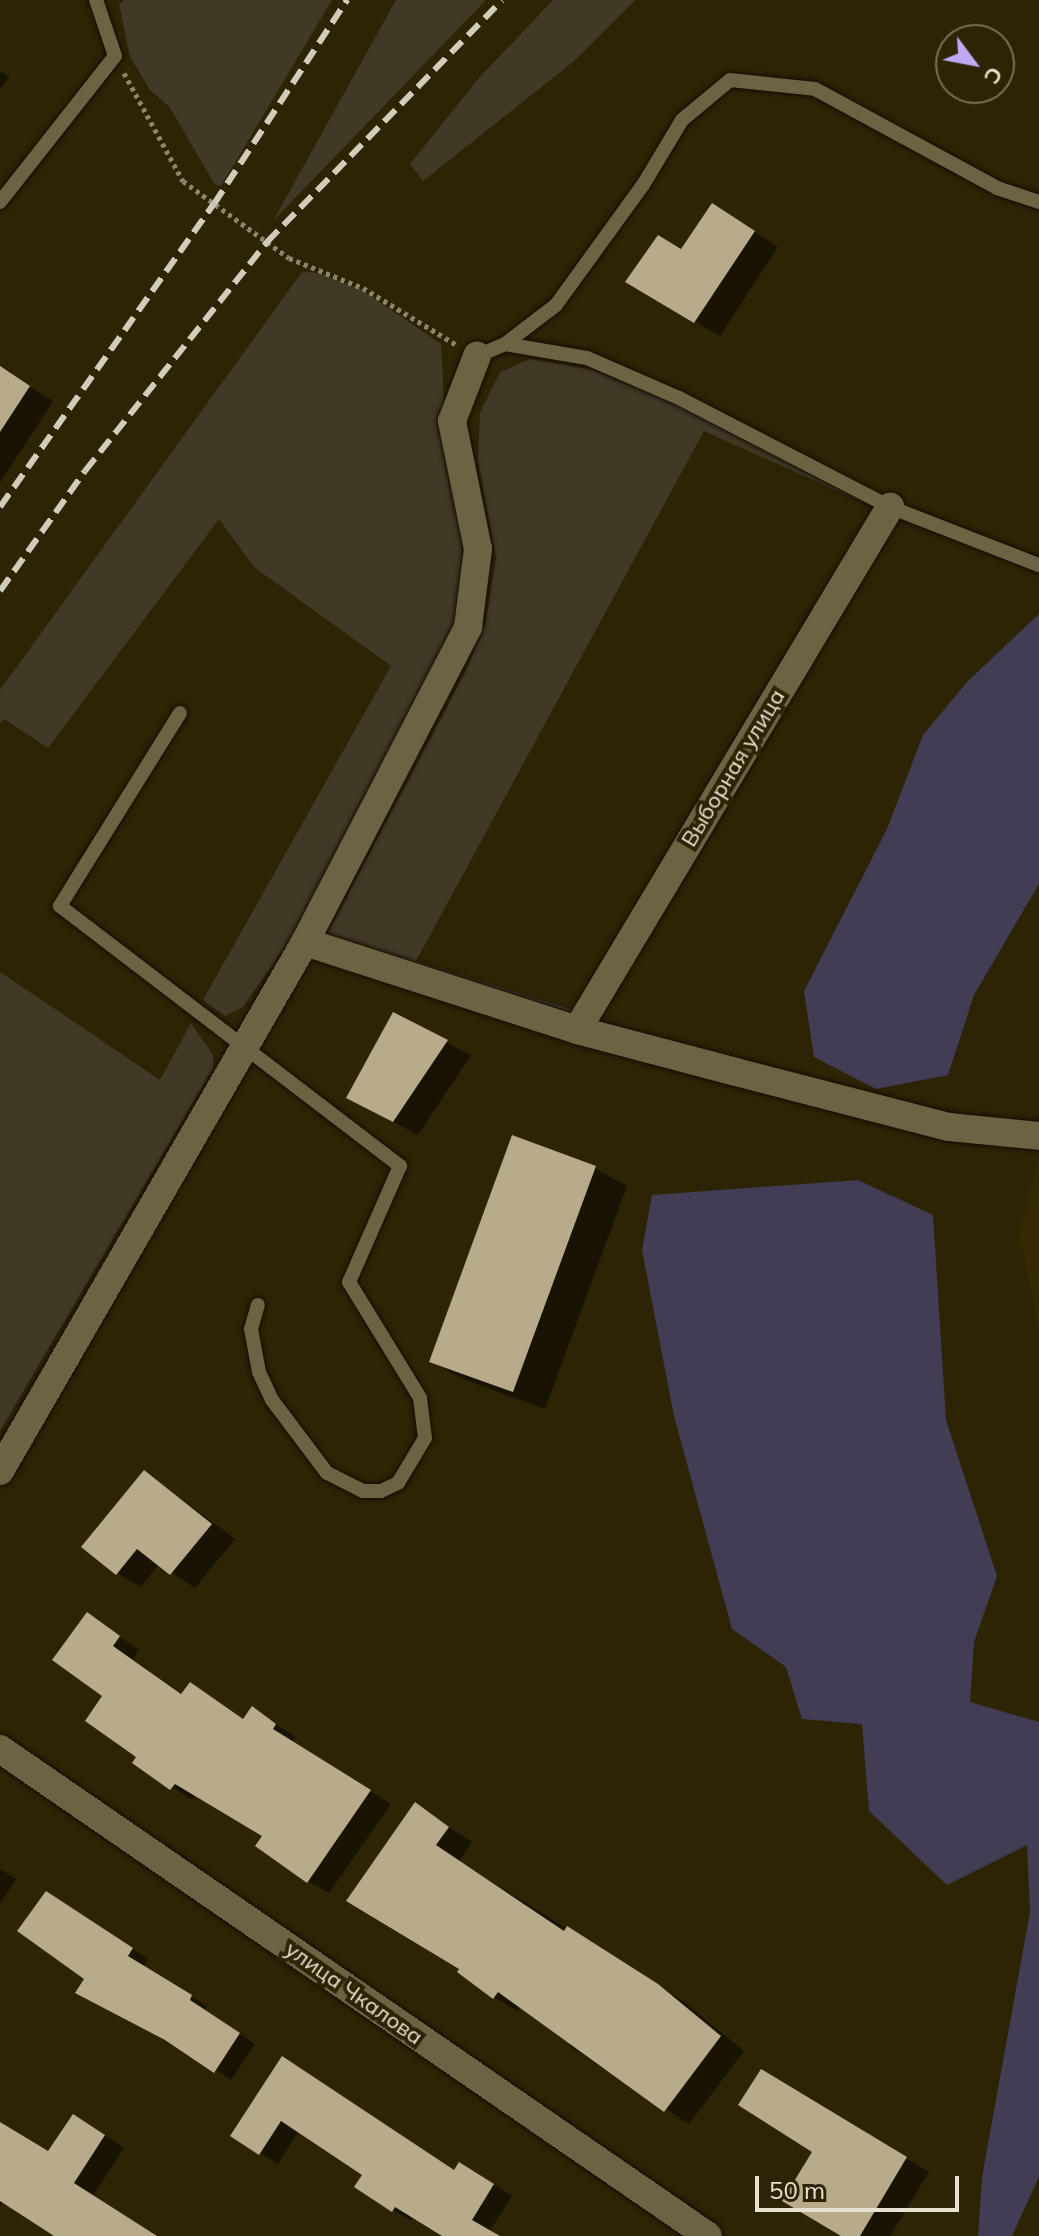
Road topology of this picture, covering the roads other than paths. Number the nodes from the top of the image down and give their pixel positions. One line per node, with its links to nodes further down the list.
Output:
1 (96, 0): 2 (lane)
2 (0, 202)
3 (1039, 202): 4 (lane)
4 (505, 344): 5 (lane); 6 (lane)
5 (477, 356): 9 (street)
6 (890, 507): 7 (lane); 10 (street, Выборная улица)
7 (1039, 565)
8 (180, 713): 11 (lane)
9 (305, 942): 10 (street); 11 (street)
10 (577, 1030): 12 (street)
11 (243, 1050): 13 (lane); 14 (street)
12 (1039, 1136)
13 (258, 1305)
14 (0, 1471)
15 (0, 1749): 16 (street, улица Чкалова)
16 (708, 2236)

